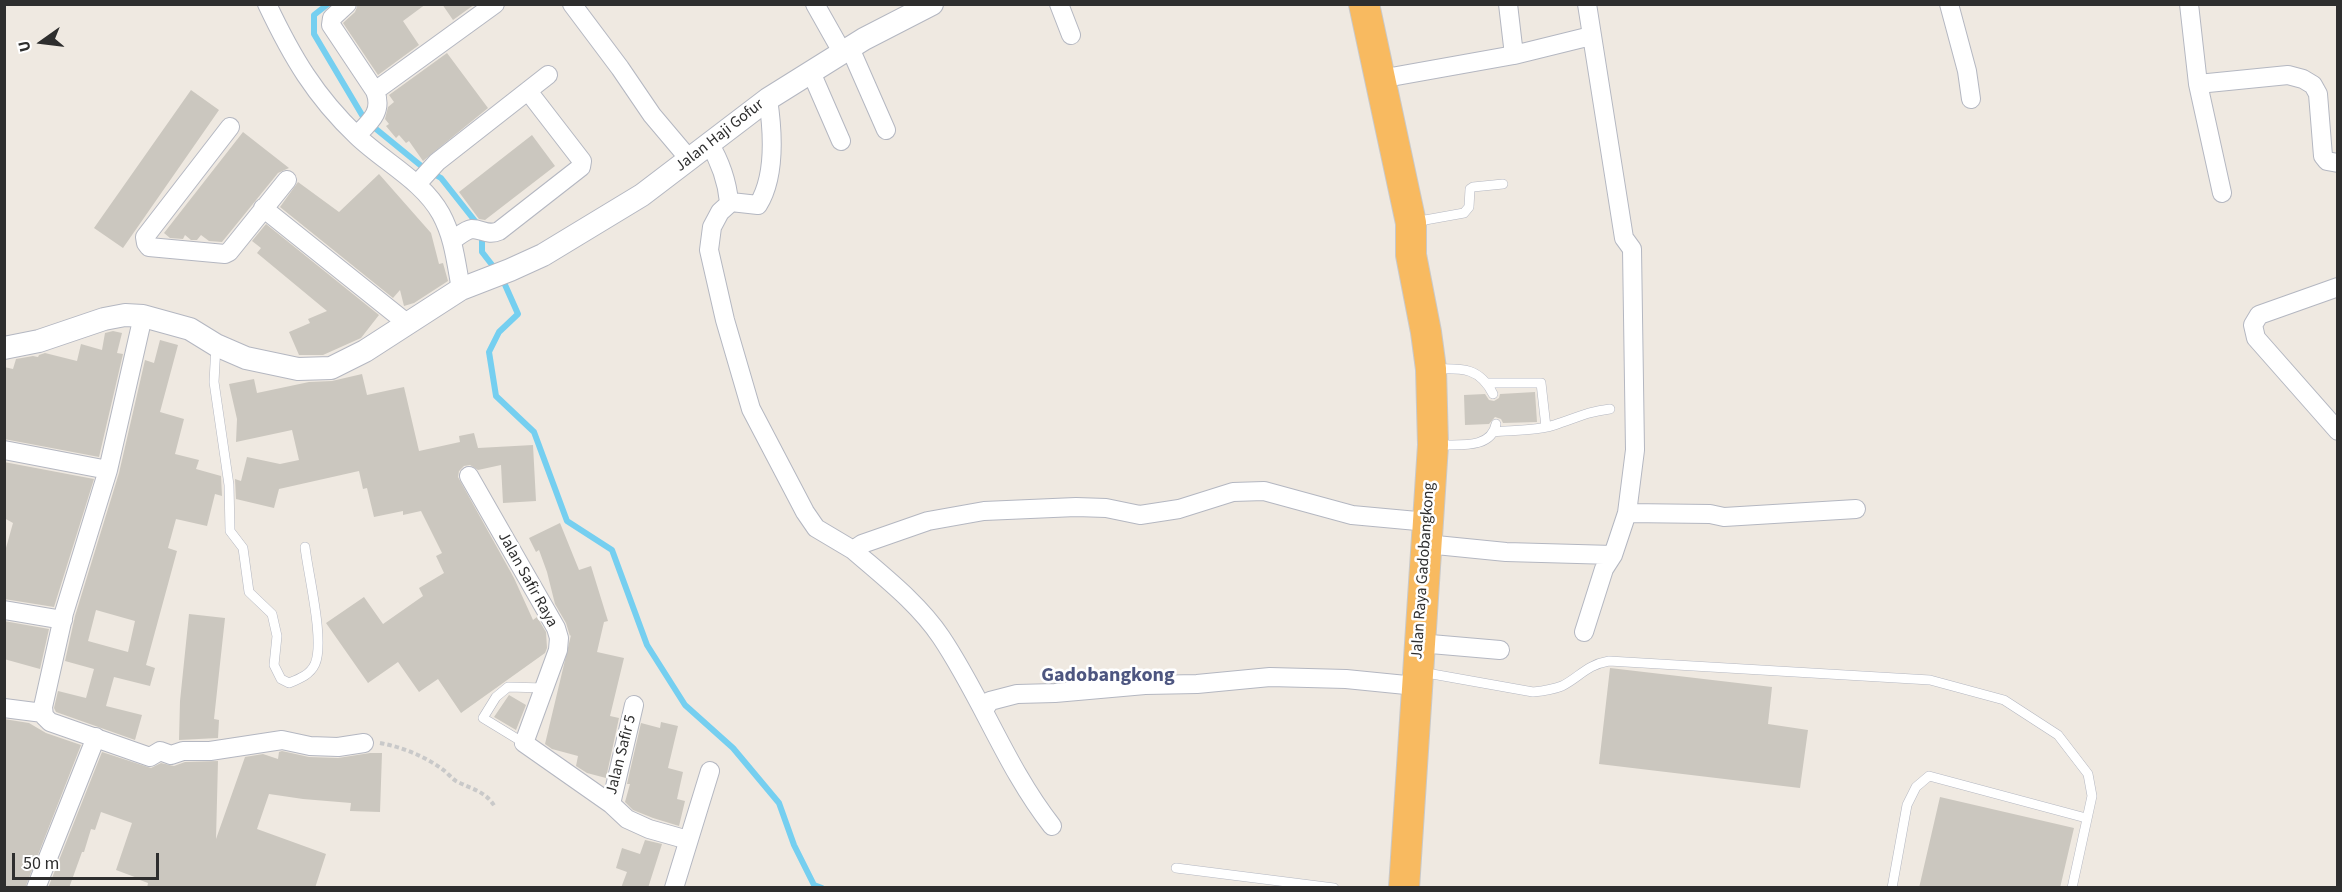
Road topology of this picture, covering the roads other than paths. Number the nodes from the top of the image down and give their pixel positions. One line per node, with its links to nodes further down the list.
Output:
1 (267, 4): 27 (street)
2 (347, 4): 22 (street)
3 (495, 4): 22 (street)
4 (572, 4): 31 (street)
5 (815, 4): 16 (street)
6 (932, 4): 16 (street, Jalan Haji Gofur)
7 (1059, 4): 14 (street)
8 (1348, 4): 41 (highway, Jalan Raya Gadobangkong)
9 (1364, 4): 20 (highway, Jalan Raya Gadobangkong)
10 (1508, 4): 17 (street)
11 (1587, 4): 15 (street)
12 (1949, 4): 25 (street)
13 (2189, 4): 21 (street)
14 (1071, 35)
15 (1591, 36): 17 (street); 59 (street)
16 (846, 50): 18 (street, Jalan Haji Gofur); 28 (street)
17 (1514, 54): 20 (street)
18 (811, 72): 24 (street, Jalan Haji Gofur); 29 (street)
19 (548, 75): 23 (street)
20 (1380, 79): 39 (highway, Jalan Raya Gadobangkong)
21 (2198, 84): 32 (street); 36 (street)
22 (375, 91): 27 (street)
23 (528, 91): 33 (street); 40 (street)
24 (768, 99): 30 (street, Jalan Haji Gofur); 37 (street)
25 (1971, 99)
26 (230, 126): 38 (street)
27 (364, 127): 33 (street)
28 (886, 130)
29 (841, 141)
30 (709, 143): 31 (street, Jalan Haji Gofur); 37 (street)
31 (690, 160): 42 (street, Jalan Haji Gofur)
32 (2337, 163)
33 (424, 176): 40 (street)
34 (287, 180): 38 (street)
35 (1503, 183): 39 (lane)
36 (2222, 193)
37 (729, 202): 62 (street)
38 (264, 208): 45 (street)
39 (1411, 223): 41 (highway, Jalan Raya Gadobangkong)
40 (453, 240): 42 (street)
41 (1411, 255): 48 (highway, Jalan Raya Gadobangkong)
42 (461, 289): 45 (street)
43 (2336, 290): 53 (street)
44 (143, 316): 46 (street); 47 (street); 56 (street)
45 (408, 324): 46 (street)
46 (216, 345): 61 (lane)
47 (4, 348)
48 (1431, 369): 49 (lane); 54 (highway, Jalan Raya Gadobangkong)
49 (1488, 383): 50 (lane); 52 (lane)
50 (1493, 394)
51 (1610, 409): 52 (lane)
52 (1546, 427): 54 (lane)
53 (2337, 431)
54 (1433, 445): 60 (highway, Jalan Raya Gadobangkong)
55 (4, 450): 56 (street)
56 (108, 470): 65 (street)
57 (469, 476): 70 (street, Jalan Safir Raya)
58 (1856, 509): 59 (street)
59 (1627, 513): 63 (street)
60 (1427, 533): 62 (street); 63 (street); 67 (highway, Jalan Raya Gadobangkong)
61 (304, 547)
62 (854, 550): 73 (street)
63 (1613, 555): 66 (street)
64 (4, 610): 65 (street)
65 (63, 620): 74 (street)
66 (1584, 632)
67 (1419, 643): 68 (street); 69 (highway, Jalan Raya Gadobangkong)
68 (1500, 650)
69 (1417, 679): 73 (street); 80 (lane); 87 (highway, Jalan Raya Gadobangkong)
70 (544, 688): 77 (street, Jalan Safir Raya); 77 (lane)
71 (634, 705): 79 (street, Jalan Safir 5)
72 (4, 708): 74 (street)
73 (984, 710): 81 (street)
74 (43, 712): 75 (street)
75 (96, 737): 76 (street); 84 (street)
76 (364, 743)
77 (524, 743): 79 (street)
78 (710, 771): 82 (street)
79 (610, 804): 82 (street)
80 (2086, 818): 88 (lane); 89 (lane)
81 (1052, 826)
82 (688, 840): 85 (street)
83 (1176, 868): 86 (lane)
84 (36, 888)
85 (674, 888)
86 (1334, 888)
87 (1404, 888)
88 (1892, 888)
89 (2072, 888)

